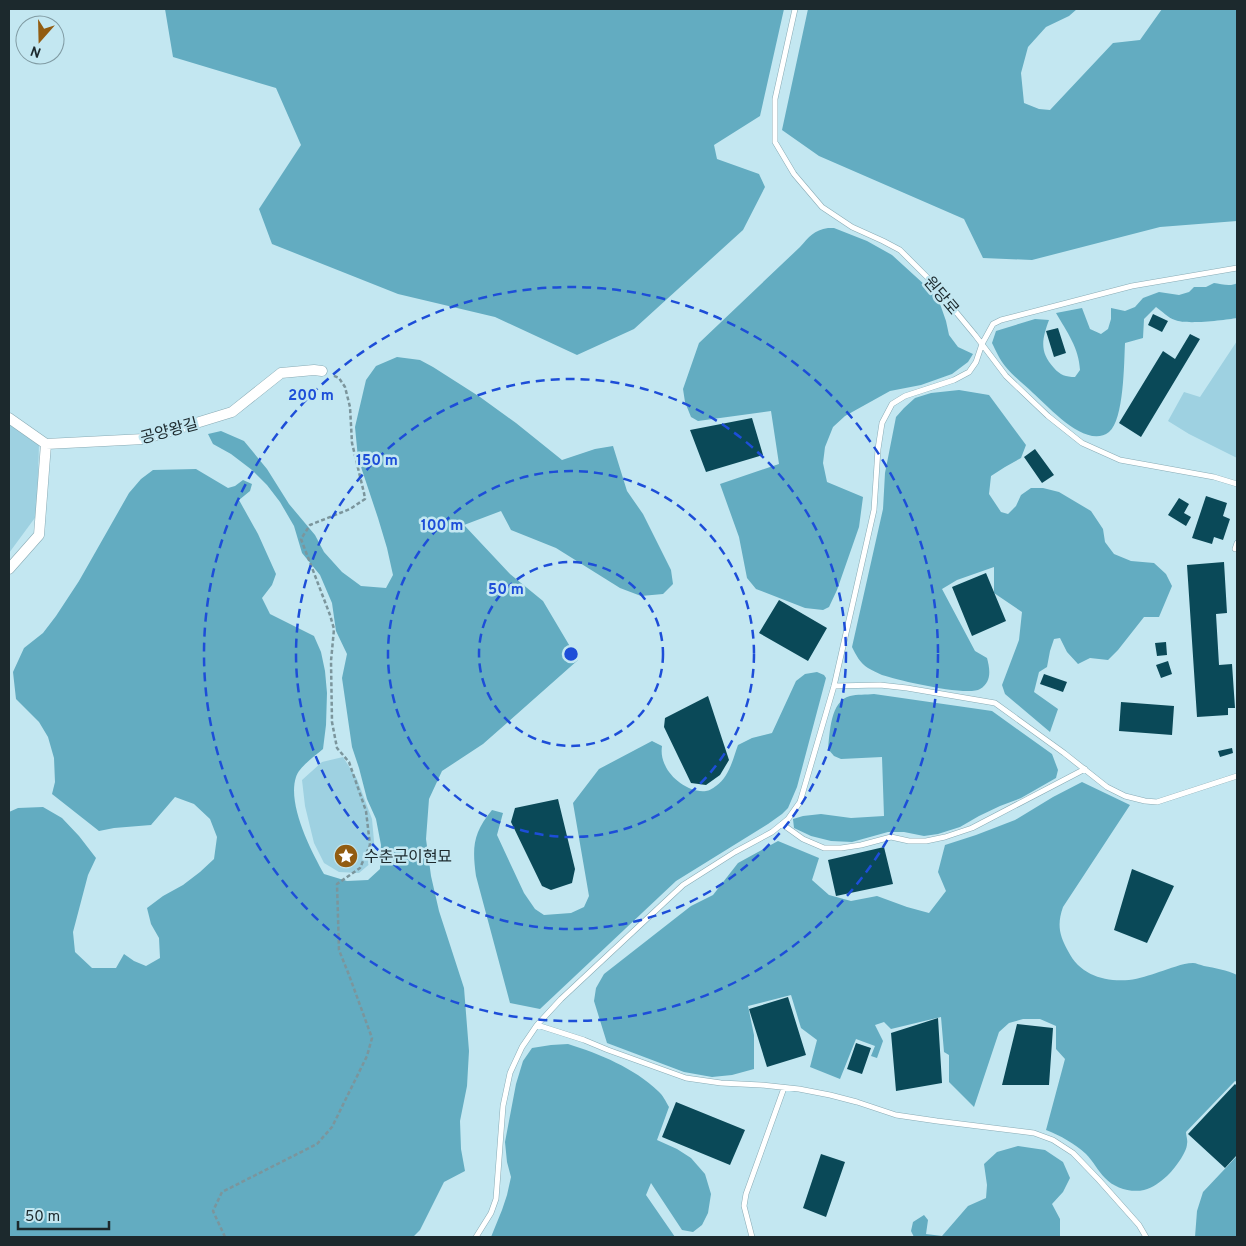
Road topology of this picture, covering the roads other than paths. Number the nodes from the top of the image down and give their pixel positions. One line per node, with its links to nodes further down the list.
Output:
1 (795, 9): 3 (lane, 원당로)
2 (1237, 268): 3 (lane)
3 (982, 344): 7 (lane, 원당로); 11 (lane)
4 (322, 371): 6 (street, 공양왕길)
5 (9, 418): 6 (street)
6 (46, 444): 10 (street)
7 (1237, 484)
8 (1237, 543): 9 (lane)
9 (1235, 549)
10 (9, 569)
11 (834, 686): 12 (lane); 14 (lane)
12 (1085, 770): 13 (lane); 14 (lane)
13 (1237, 776)
14 (782, 824): 15 (lane)
15 (537, 1025): 16 (lane); 17 (lane)
16 (784, 1088): 18 (lane); 19 (lane)
17 (476, 1237)
18 (752, 1237)
19 (1146, 1237)

